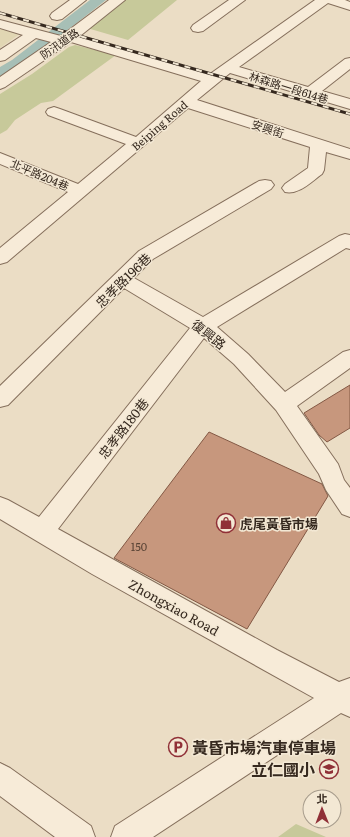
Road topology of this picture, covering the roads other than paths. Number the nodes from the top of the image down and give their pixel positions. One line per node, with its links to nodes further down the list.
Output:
1 (79, 0): 7 (street)
2 (118, 0): 11 (street, 防汛道路)
3 (238, 0): 9 (street)
4 (324, 0): 14 (street, Beiping Road)
5 (332, 0): 6 (street)
6 (350, 6)
7 (57, 16)
8 (0, 24): 10 (street)
9 (198, 28)
10 (34, 33): 11 (street); 12 (street)
11 (65, 39): 15 (street); 16 (street, 防汛道路)
12 (0, 57)
13 (350, 62): 17 (street)
14 (228, 68): 15 (street, Beiping Road); 17 (street, 林森路一段614巷)
15 (212, 79): 18 (street, Beiping Road)
16 (0, 84)
17 (310, 93): 19 (street, 林森路一段614巷)
18 (186, 102): 21 (street, Beiping Road); 22 (street, 安興街)
19 (350, 104)
20 (54, 112): 21 (street)
21 (138, 144): 27 (street, Beiping Road)
22 (319, 144): 23 (street, 安興街); 26 (street)
23 (350, 154)
24 (0, 158): 27 (street, 北平路204巷)
25 (265, 185): 30 (street, 忠孝路196巷)
26 (291, 188)
27 (81, 191): 29 (street, Beiping Road)
28 (350, 243): 31 (street)
29 (0, 258)
30 (122, 279): 31 (street, 復興路); 33 (street, 忠孝路196巷)
31 (203, 326): 34 (street, 復興路); 37 (street, 忠孝路180巷)
32 (350, 357): 34 (street)
33 (0, 399)
34 (284, 404): 36 (street, 復興路)
35 (0, 506): 37 (street, Zhongxiao Road)
36 (350, 507)
37 (43, 530): 38 (street, Zhongxiao Road)
38 (347, 698): 41 (street)
39 (0, 778): 40 (street)
40 (80, 837)
41 (126, 837)

